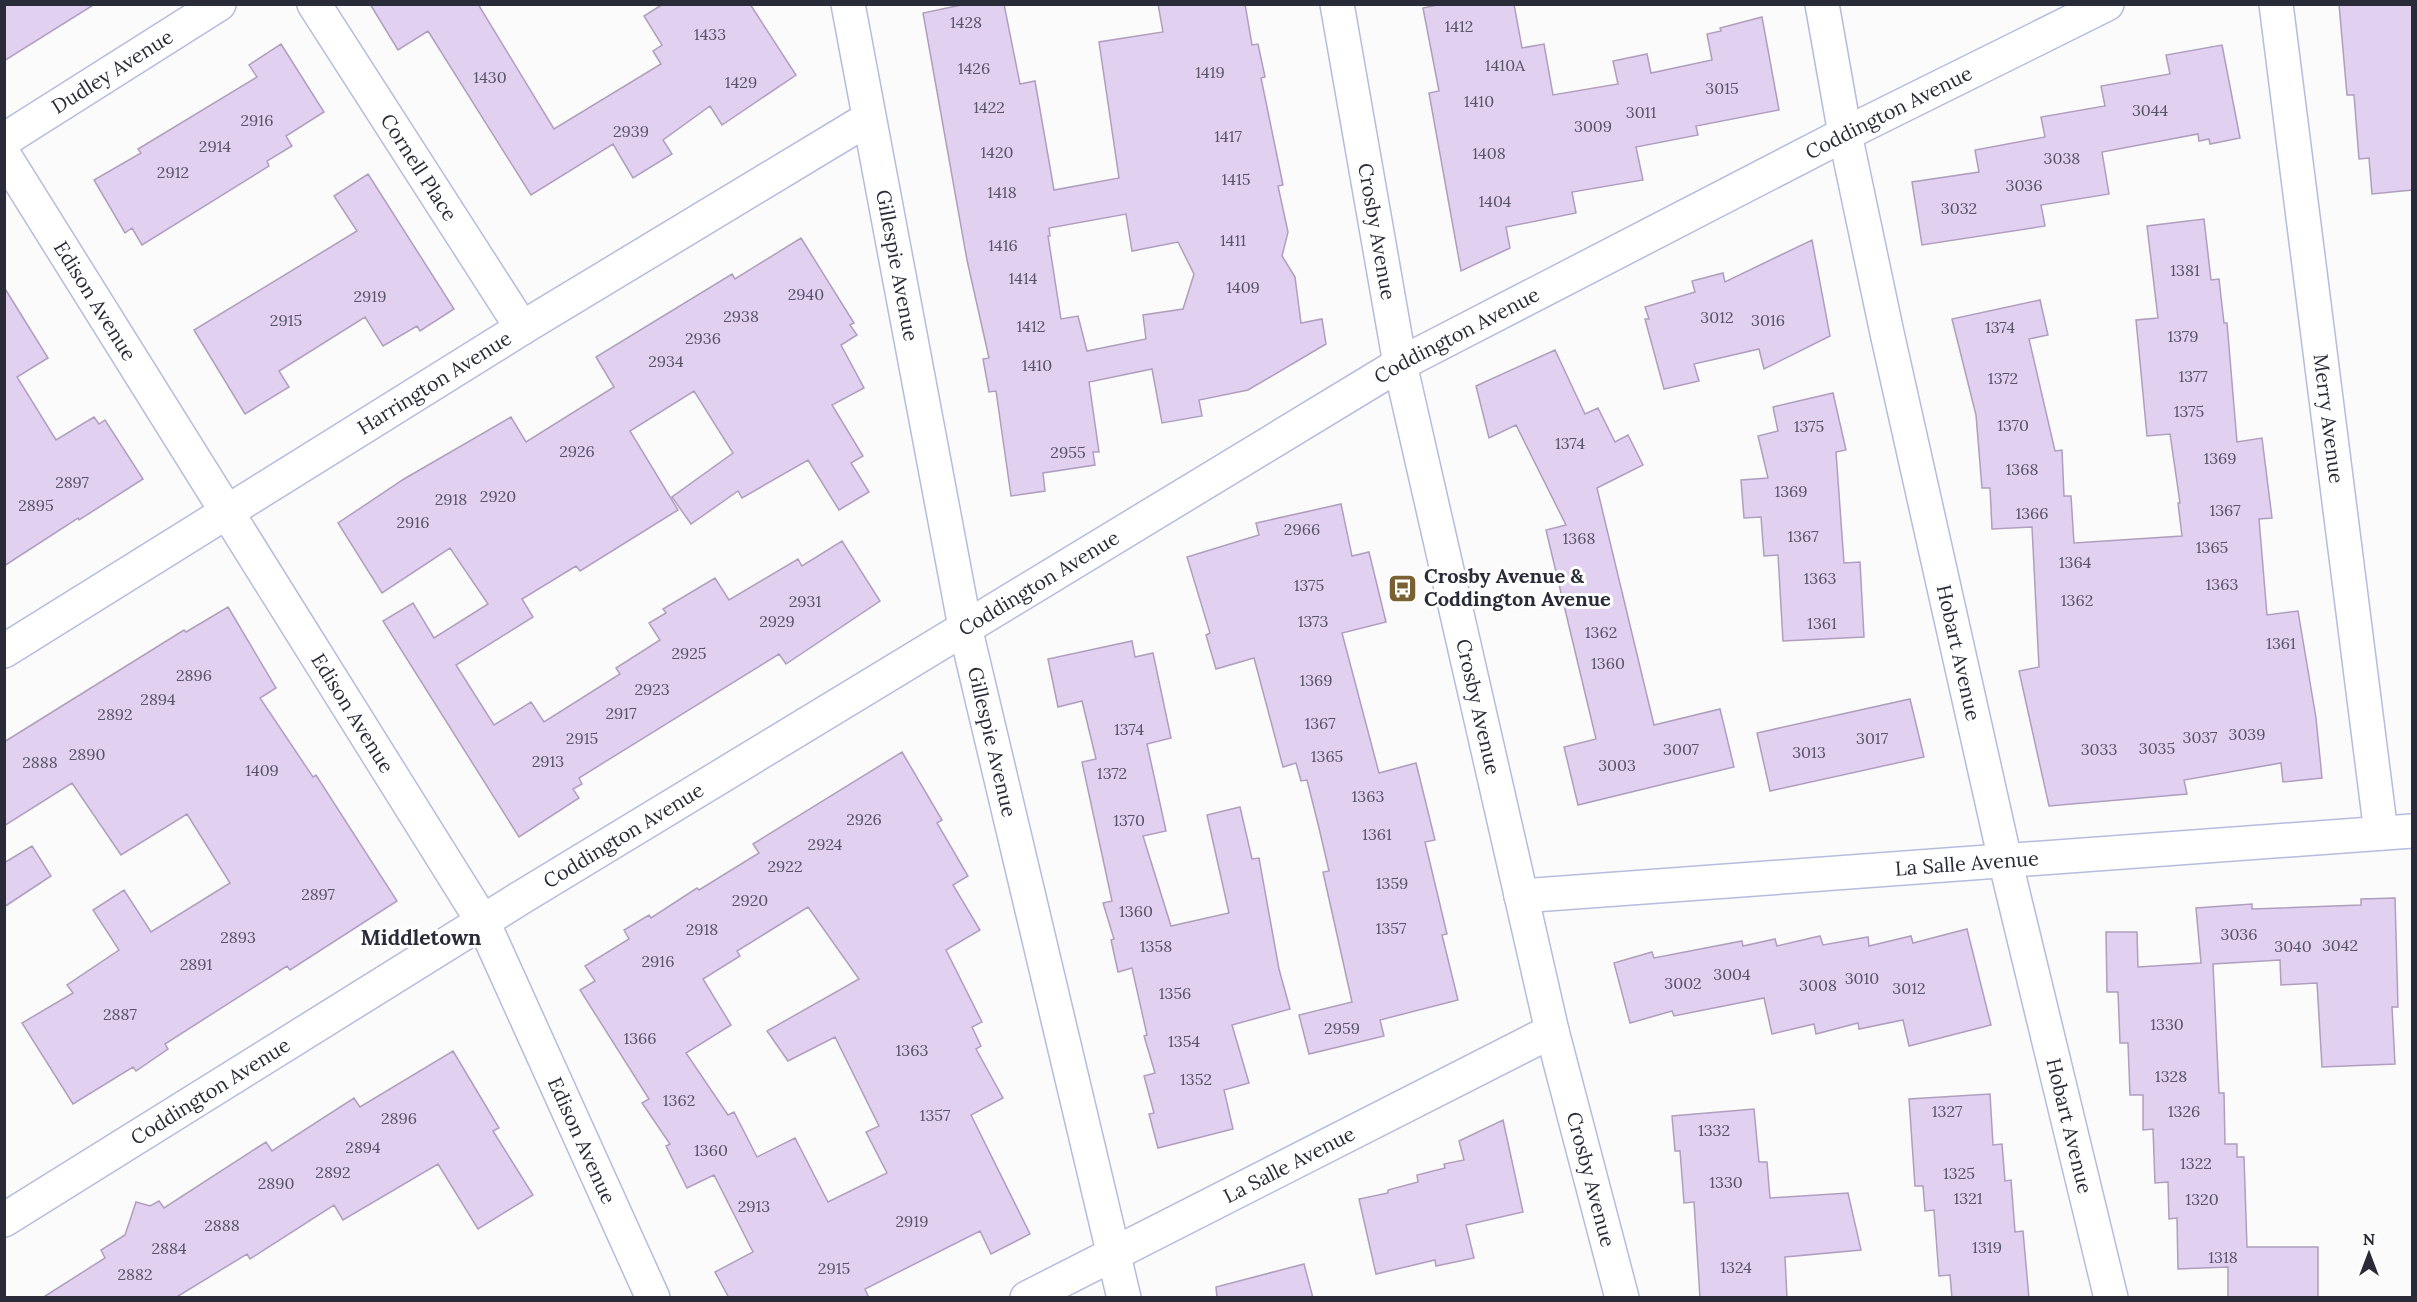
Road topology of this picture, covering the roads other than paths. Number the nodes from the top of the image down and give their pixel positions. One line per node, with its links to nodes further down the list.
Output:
1 (219, 4): 10 (street, Dudley Avenue)
2 (314, 4): 12 (street, Cornell Place)
3 (848, 4): 8 (street, Gillespie Avenue)
4 (1337, 4): 13 (street, Crosby Avenue)
5 (1822, 4): 9 (street, Hobart Avenue)
6 (2107, 4): 9 (street, Coddington Avenue)
7 (2276, 4): 17 (street, Merry Avenue)
8 (868, 119): 12 (street, Harrington Avenue); 15 (street, Gillespie Avenue)
9 (1845, 134): 13 (street, Coddington Avenue); 18 (street, Hobart Avenue)
10 (4, 140)
11 (4, 155): 14 (street, Edison Avenue)
12 (522, 328): 14 (street, Harrington Avenue)
13 (1400, 364): 15 (street, Coddington Avenue); 19 (street, Crosby Avenue)
14 (227, 513): 16 (street, Harrington Avenue); 20 (street, Edison Avenue)
15 (965, 627): 20 (street, Coddington Avenue); 23 (street, Gillespie Avenue)
16 (4, 651)
17 (2397, 832): 18 (street, La Salle Avenue)
18 (2005, 861): 19 (street, La Salle Avenue); 28 (street, Hobart Avenue)
19 (1521, 896): 21 (street, Crosby Avenue)
20 (483, 922): 22 (street, Coddington Avenue); 24 (street, Edison Avenue)
21 (1552, 1030): 23 (street, La Salle Avenue); 27 (street, Crosby Avenue)
22 (4, 1220)
23 (1114, 1253): 25 (street, La Salle Avenue); 26 (street, Gillespie Avenue)
24 (653, 1298)
25 (1027, 1298)
26 (1124, 1298)
27 (1622, 1298)
28 (2111, 1298)

